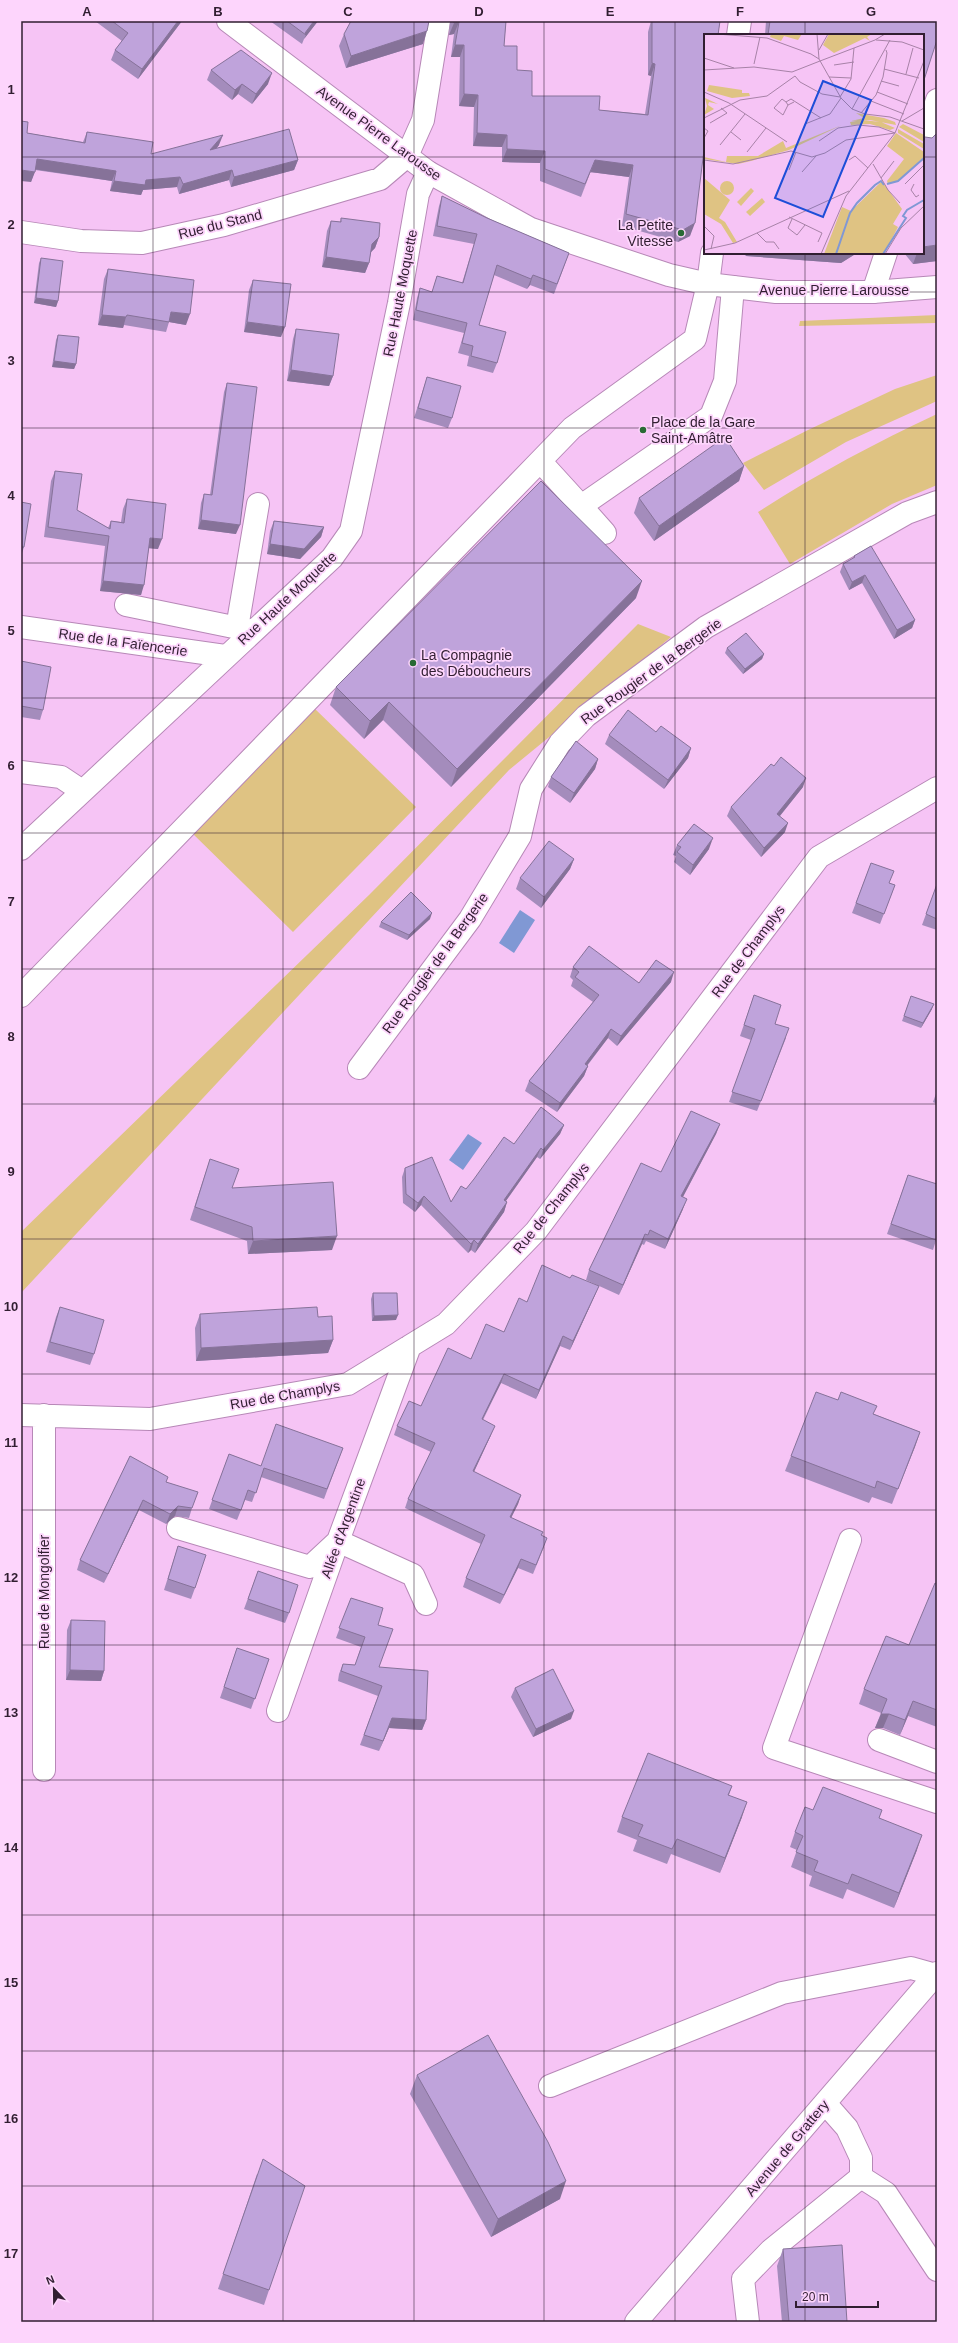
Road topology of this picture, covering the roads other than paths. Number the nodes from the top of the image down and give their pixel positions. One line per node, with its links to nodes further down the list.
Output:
1 (228, 21): 7 (street, Avenue Pierre Larousse)
2 (439, 21): 7 (street)
3 (740, 21): 4 (street)
4 (738, 34)
5 (937, 100): 6 (street)
6 (924, 139)
7 (407, 156): 8 (street, Avenue Pierre Larousse); 9 (street, Rue du Stand)
8 (428, 172): 12 (street, Avenue Pierre Larousse); 23 (street, Rue Haute Moquette)
9 (21, 232)
10 (712, 254): 12 (street)
11 (886, 254): 15 (street)
12 (708, 284): 14 (street, Avenue Pierre Larousse); 16 (street)
13 (937, 286): 15 (street, Avenue Pierre Larousse)
14 (733, 287): 15 (street, Avenue Pierre Larousse); 19 (street)
15 (873, 292)
16 (540, 461): 19 (street); 29 (street)
17 (937, 502): 30 (street, Rue Rougier de la Bergerie)
18 (258, 504): 23 (street)
19 (581, 506): 20 (street)
20 (605, 533)
21 (126, 605): 23 (street)
22 (21, 626): 24 (street, Rue de la Faïencerie)
23 (245, 629): 24 (street, Rue Haute Moquette)
24 (224, 656): 27 (street, Rue Haute Moquette)
25 (21, 772): 27 (street)
26 (937, 788): 31 (street, Rue de Champlys)
27 (82, 791): 28 (street, Rue Haute Moquette)
28 (21, 849)
29 (21, 996)
30 (359, 1068)
31 (410, 1346): 33 (street, Rue de Champlys); 36 (street, Allée d'Argentine)
32 (21, 1415): 33 (street, Rue de Champlys)
33 (44, 1415): 41 (street, Rue de Mongolfier)
34 (178, 1528): 36 (street)
35 (850, 1540): 42 (street)
36 (338, 1541): 37 (street); 38 (street, Allée d'Argentine)
37 (426, 1604)
38 (278, 1711)
39 (879, 1740): 40 (street)
40 (937, 1762)
41 (44, 1770)
42 (937, 1802)
43 (936, 1974): 44 (street); 45 (street, Avenue de Grattery)
44 (550, 2086)
45 (825, 2103): 46 (street); 48 (street, Avenue de Grattery)
46 (861, 2177): 47 (street); 49 (street)
47 (937, 2270)
48 (636, 2322)
49 (748, 2322)

